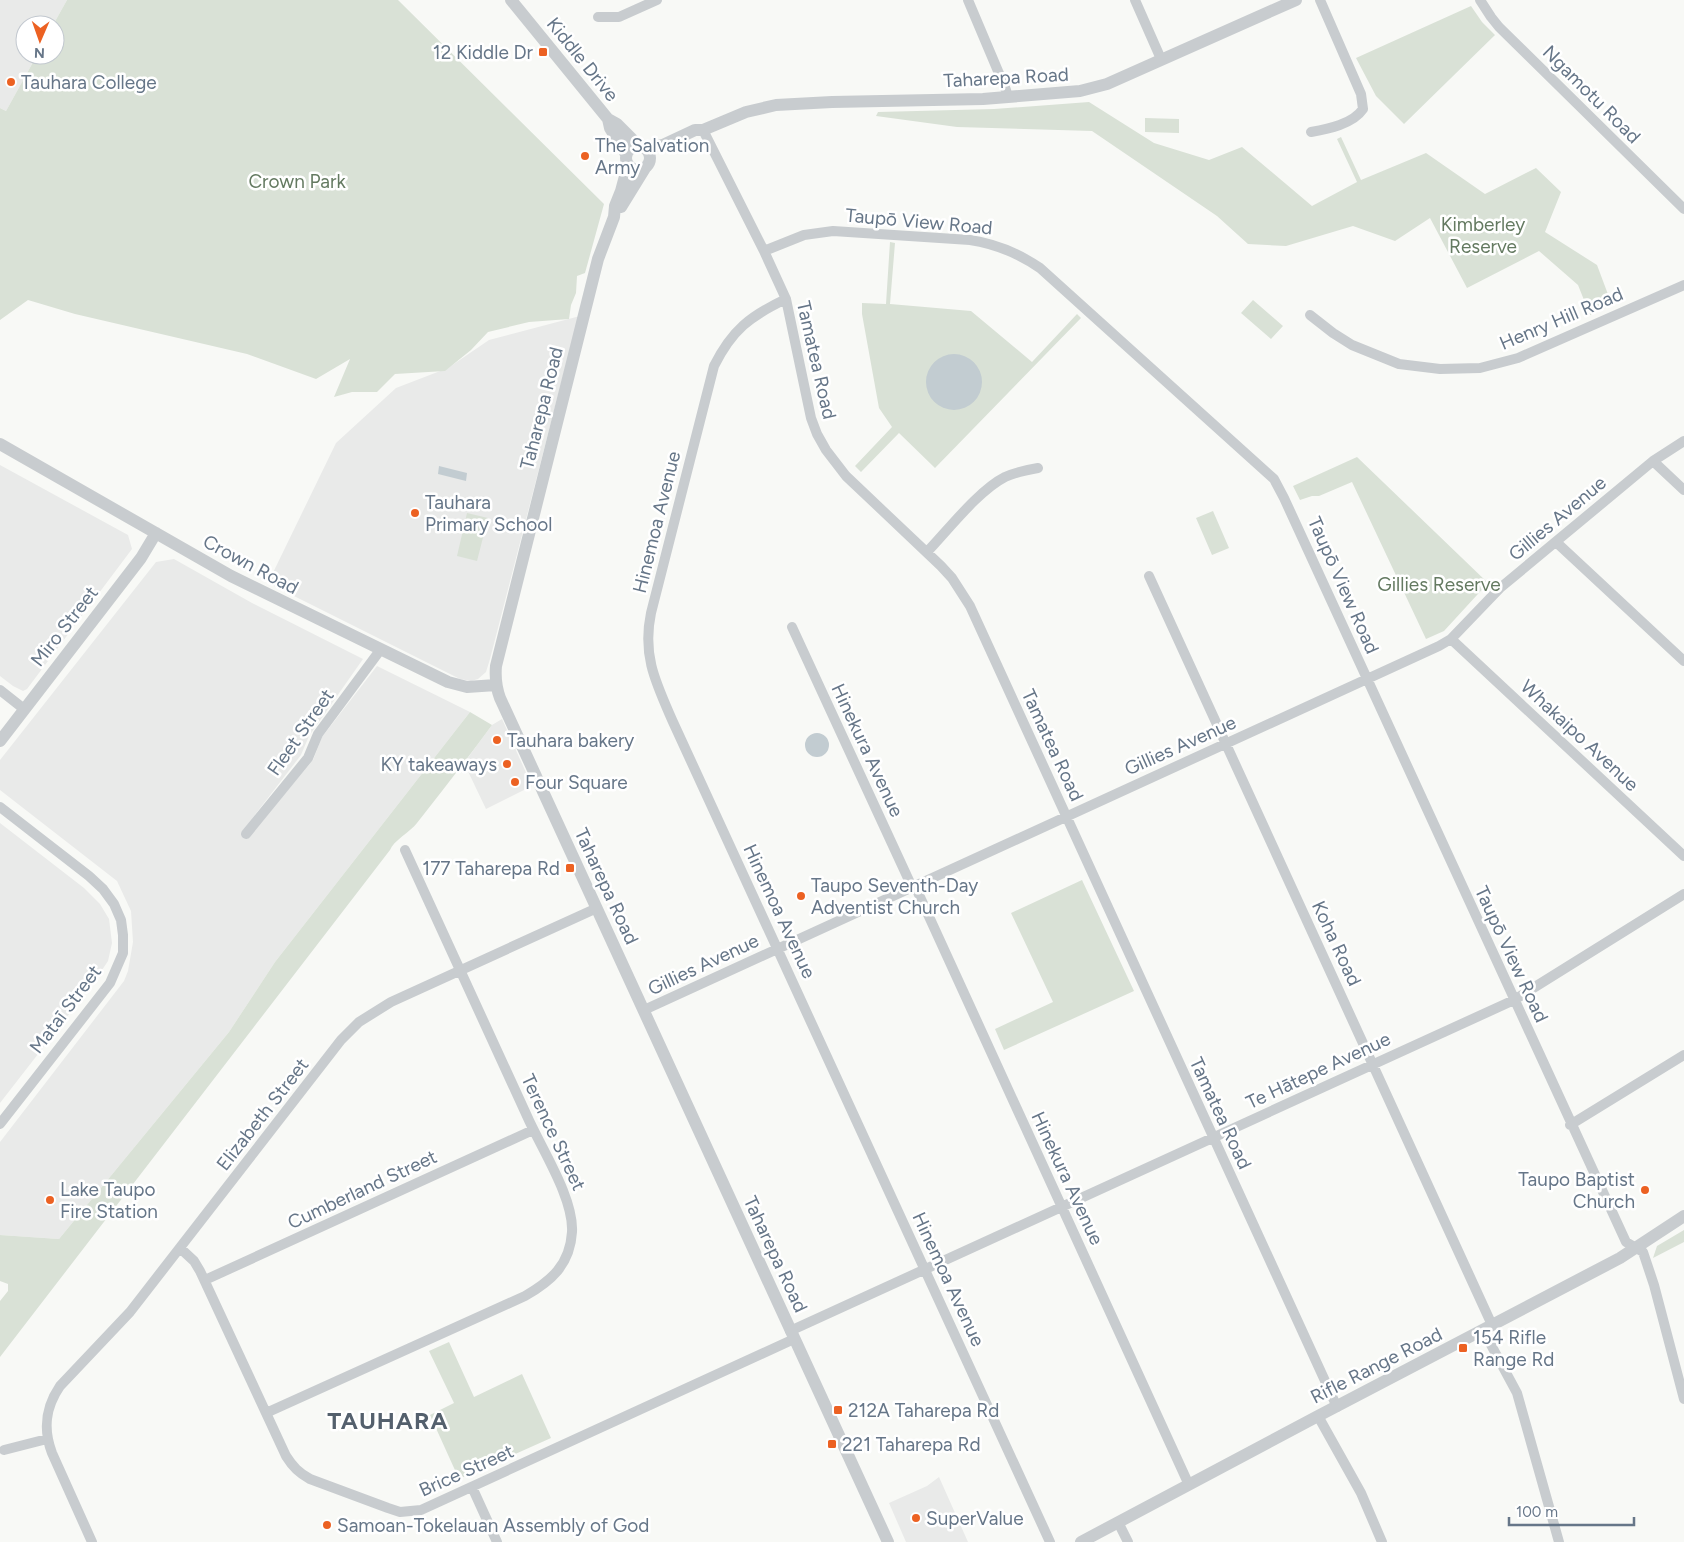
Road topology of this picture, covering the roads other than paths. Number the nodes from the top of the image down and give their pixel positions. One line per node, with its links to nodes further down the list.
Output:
1 (511, 0): 11 (street, Kiddle Drive)
2 (657, 0): 8 (street)
3 (968, 0): 10 (street)
4 (1135, 0): 9 (street)
5 (1296, 0): 9 (street, Taharepa Road)
6 (1320, 0): 13 (street)
7 (1480, 0): 17 (street, Ngamotu Road)
8 (598, 17)
9 (1161, 59): 10 (street, Taharepa Road)
10 (1008, 97): 12 (street, Taharepa Road)
11 (608, 119): 14 (street, Kiddle Drive); 15 (street, Kiddle Drive)
12 (703, 130): 14 (street, Taharepa Road); 16 (street, Taharepa Road); 19 (street, Tamatea Road)
13 (1311, 132)
14 (642, 146): 15 (street, Taharepa Road); 16 (street)
15 (627, 159): 16 (street); 18 (street, Taharepa Road)
16 (648, 165): 18 (street, Taharepa Road)
17 (1684, 209)
18 (614, 217): 37 (street, Taharepa Road)
19 (764, 251): 21 (street, Tamatea Road); 36 (street, Taupō View Road)
20 (1684, 285): 22 (street, Henry Hill Road)
21 (786, 299): 30 (street, Tamatea Road); 50 (street, Hinemoa Avenue)
22 (1310, 316)
23 (1684, 441): 25 (street, Gillies Avenue)
24 (0, 444): 28 (street, Crown Road)
25 (1653, 461): 27 (street); 29 (street, Gillies Avenue)
26 (1038, 468): 30 (street)
27 (1684, 490)
28 (156, 533): 34 (street, Crown Road); 39 (street, Miro Street)
29 (1556, 542): 33 (street, Gillies Avenue); 35 (street)
30 (927, 552): 43 (street, Tamatea Road)
31 (1149, 576): 41 (street, Koha Road)
32 (792, 627): 47 (street, Hinekura Avenue)
33 (1452, 639): 36 (street, Gillies Avenue); 46 (street, Whakaipo Avenue)
34 (381, 649): 37 (street, Crown Road); 44 (street, Fleet Street)
35 (1684, 661)
36 (1367, 679): 41 (street, Gillies Avenue); 52 (street, Taupō View Road)
37 (496, 686): 49 (street, Taharepa Road)
38 (0, 690): 39 (street)
39 (24, 709): 40 (street, Miro Street)
40 (0, 741)
41 (1226, 744): 43 (street, Gillies Avenue); 55 (street, Koha Road)
42 (0, 807): 56 (street, Mataī Street)
43 (1066, 817): 47 (street, Gillies Avenue); 59 (street, Tamatea Road)
44 (246, 834)
45 (405, 850): 51 (street, Terence Street)
46 (1684, 856)
47 (914, 887): 50 (street, Gillies Avenue); 60 (street, Hinekura Avenue)
48 (1684, 894): 52 (street, Te Hātepe Avenue)
49 (596, 908): 51 (street, Elizabeth Street); 53 (street, Taharepa Road)
50 (778, 949): 53 (street, Gillies Avenue); 64 (street, Hinemoa Avenue)
51 (460, 971): 58 (street, Terence Street); 62 (street, Elizabeth Street)
52 (1514, 1000): 55 (street, Te Hātepe Avenue); 57 (street, Taupō View Road)
53 (644, 1010): 67 (street, Taharepa Road)
54 (1684, 1055): 57 (street)
55 (1372, 1063): 59 (street, Te Hātepe Avenue); 66 (street, Koha Road)
56 (0, 1124)
57 (1570, 1125): 63 (street, Taupō View Road)
58 (533, 1130): 65 (street, Cumberland Street); 70 (street, Terence Street)
59 (1213, 1137): 60 (street, Te Hātepe Avenue); 69 (street, Tamatea Road)
60 (1061, 1206): 64 (street, Te Hātepe Avenue); 74 (street, Hinekura Avenue)
61 (1684, 1216): 63 (street, Rifle Range Road)
62 (180, 1248): 65 (street, Brice Street); 72 (street, Elizabeth Street)
63 (1637, 1249): 66 (street, Rifle Range Road); 68 (street, Taupō View Road)
64 (924, 1269): 67 (street, Te Hātepe Avenue); 80 (street, Hinemoa Avenue)
65 (205, 1280): 70 (street, Brice Street)
66 (1488, 1328): 69 (street, Rifle Range Road); 84 (street, Koha Road)
67 (792, 1335): 75 (street, Brice Street); 79 (street, Taharepa Road)
68 (1684, 1399)
69 (1337, 1406): 71 (street, Rifle Range Road)
70 (266, 1412): 75 (street, Brice Street)
71 (1318, 1416): 74 (street, Rifle Range Road); 83 (street)
72 (47, 1439): 73 (street); 77 (street, Elizabeth Street)
73 (4, 1450)
74 (1189, 1485): 76 (street, Rifle Range Road)
75 (472, 1487): 78 (street)
76 (1118, 1522): 81 (street, Rifle Range Road); 82 (street)
77 (92, 1542)
78 (497, 1542)
79 (888, 1542)
80 (1050, 1542)
81 (1081, 1542)
82 (1128, 1542)
83 (1382, 1542)
84 (1559, 1542)

